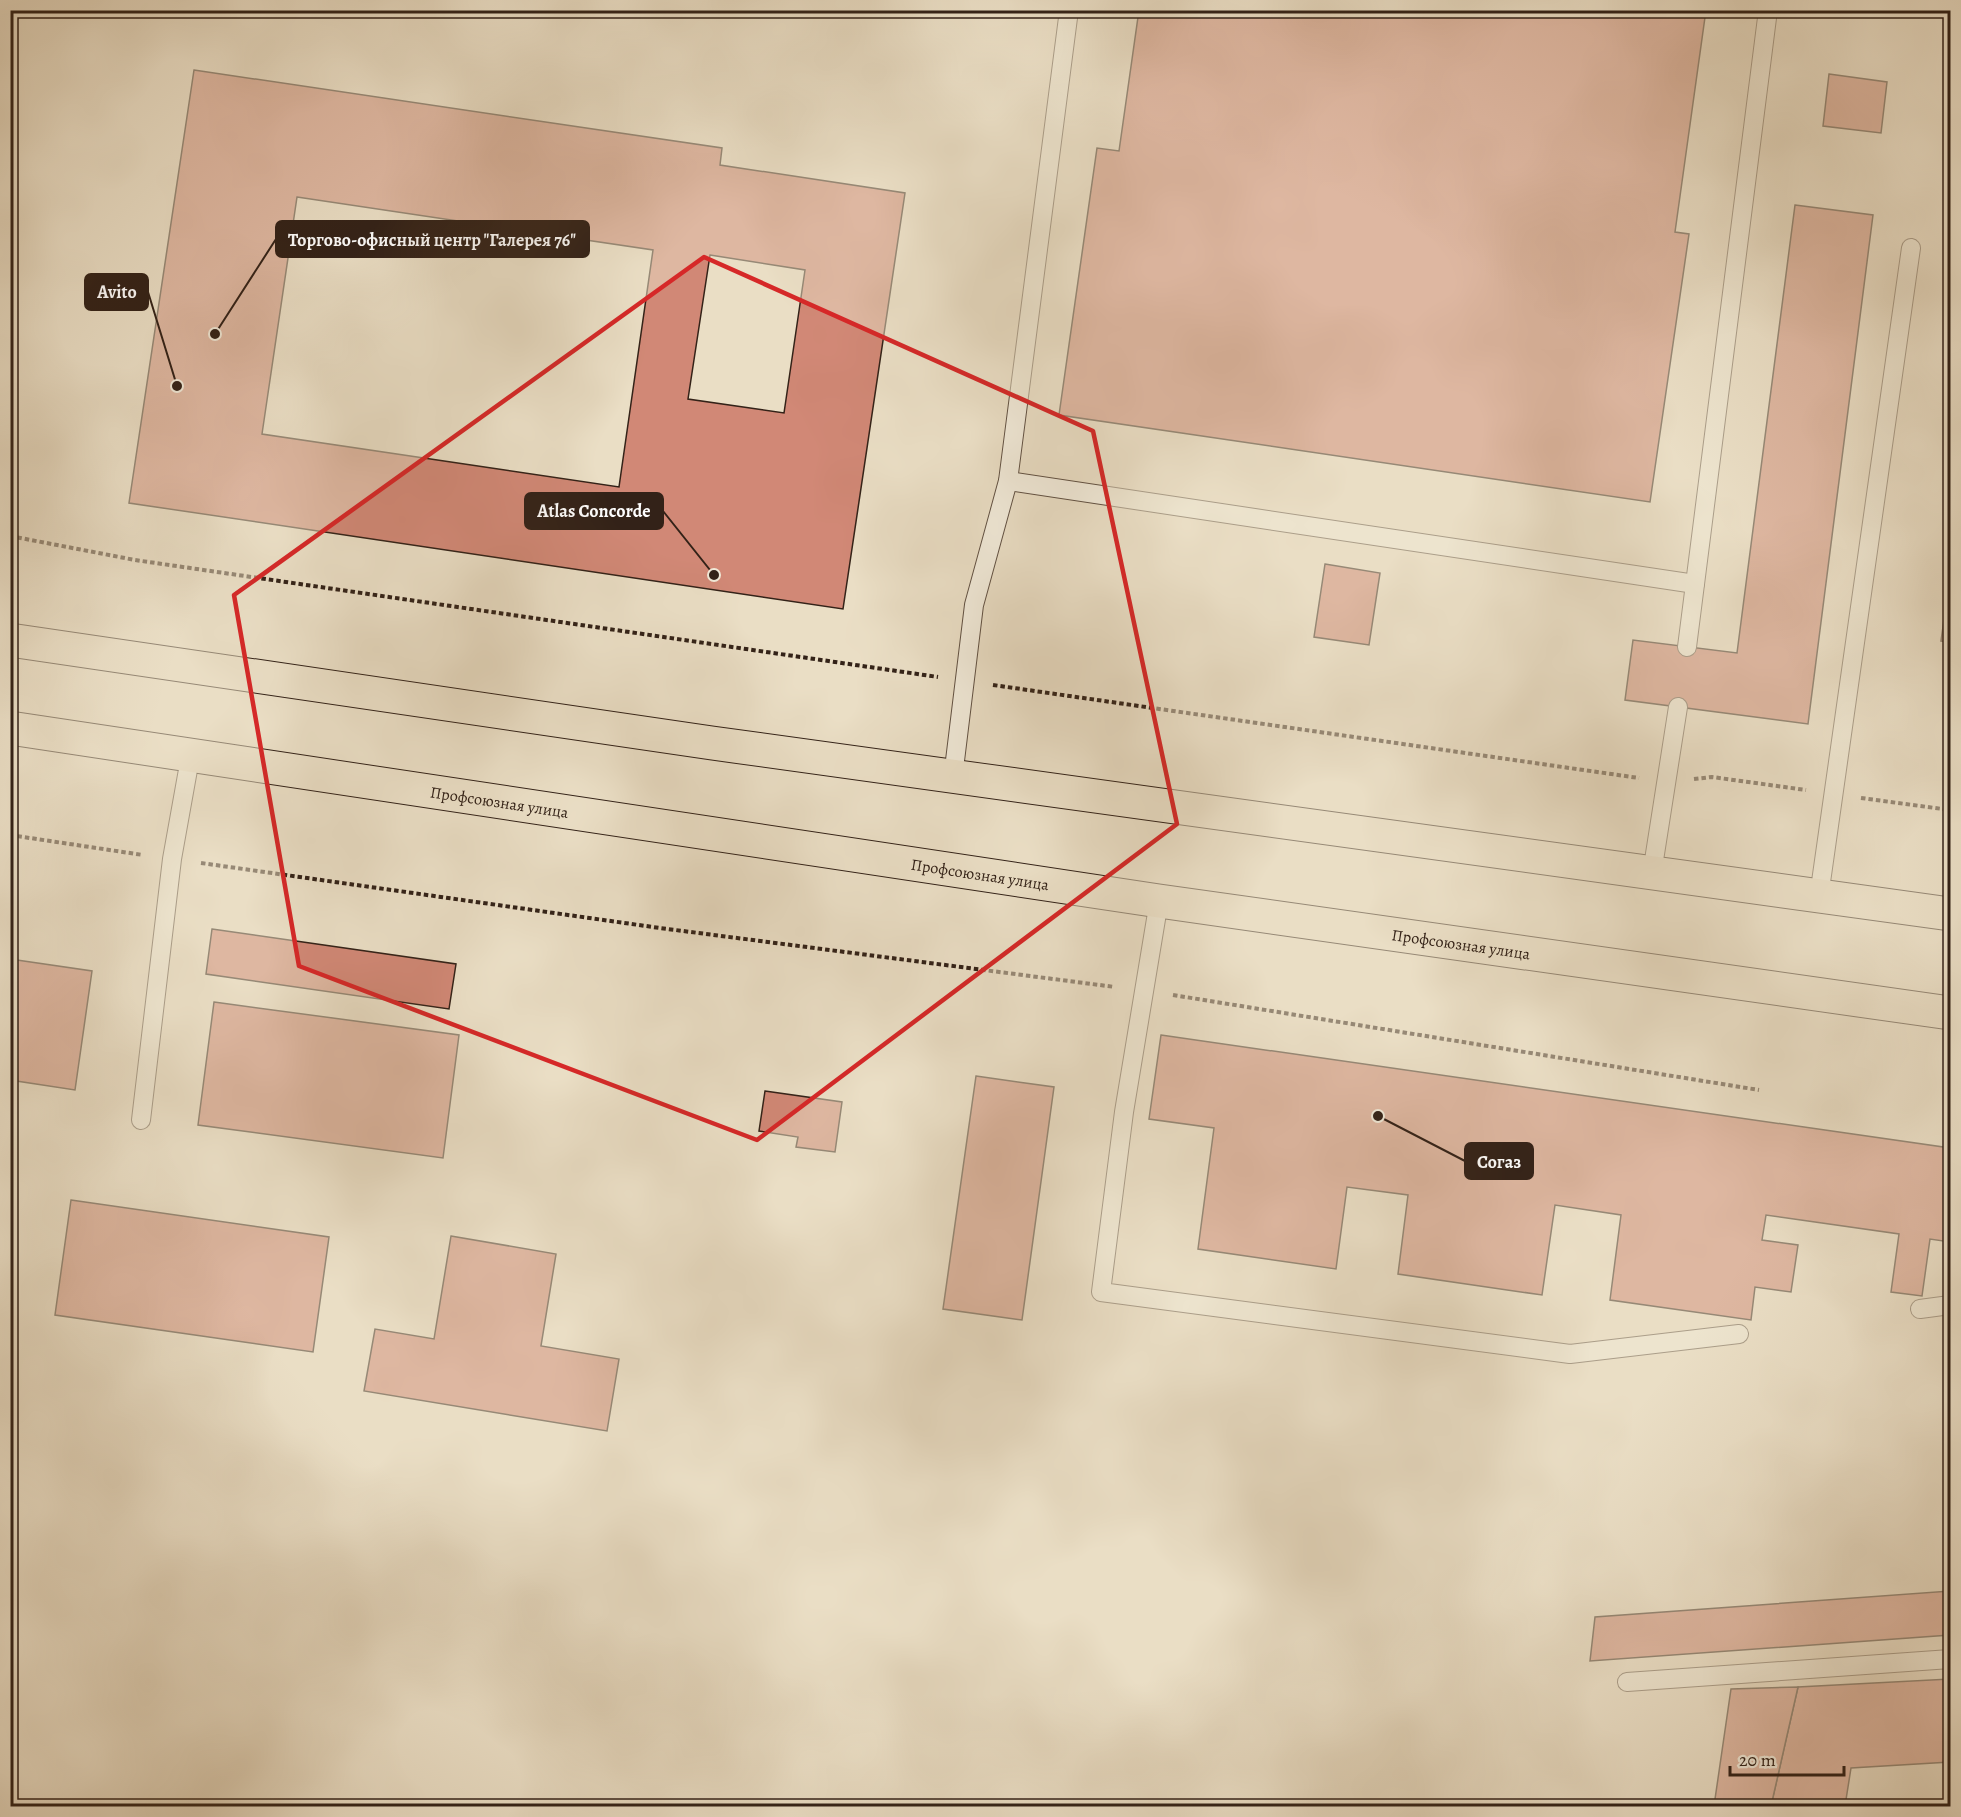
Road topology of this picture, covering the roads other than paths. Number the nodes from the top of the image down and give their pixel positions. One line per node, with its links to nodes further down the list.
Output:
1 (1069, 10): 4 (lane)
2 (1768, 10): 5 (lane)
3 (1911, 248): 13 (lane)
4 (1008, 481): 5 (lane); 11 (lane)
5 (1695, 584): 7 (lane)
6 (10, 640): 11 (main road)
7 (1687, 647)
8 (1678, 706): 12 (lane)
9 (10, 728): 10 (main road, Профсоюзная улица)
10 (191, 753): 14 (main road, Профсоюзная улица); 17 (lane)
11 (953, 777): 12 (main road)
12 (1652, 873): 13 (main road)
13 (1819, 896): 15 (main road)
14 (1159, 900): 16 (main road, Профсоюзная улица); 20 (lane)
15 (1950, 914)
16 (1950, 1013)
17 (141, 1120)
18 (1950, 1305): 19 (lane)
19 (1920, 1309)
20 (1739, 1334)
21 (1950, 1659): 22 (lane)
22 (1627, 1682)

